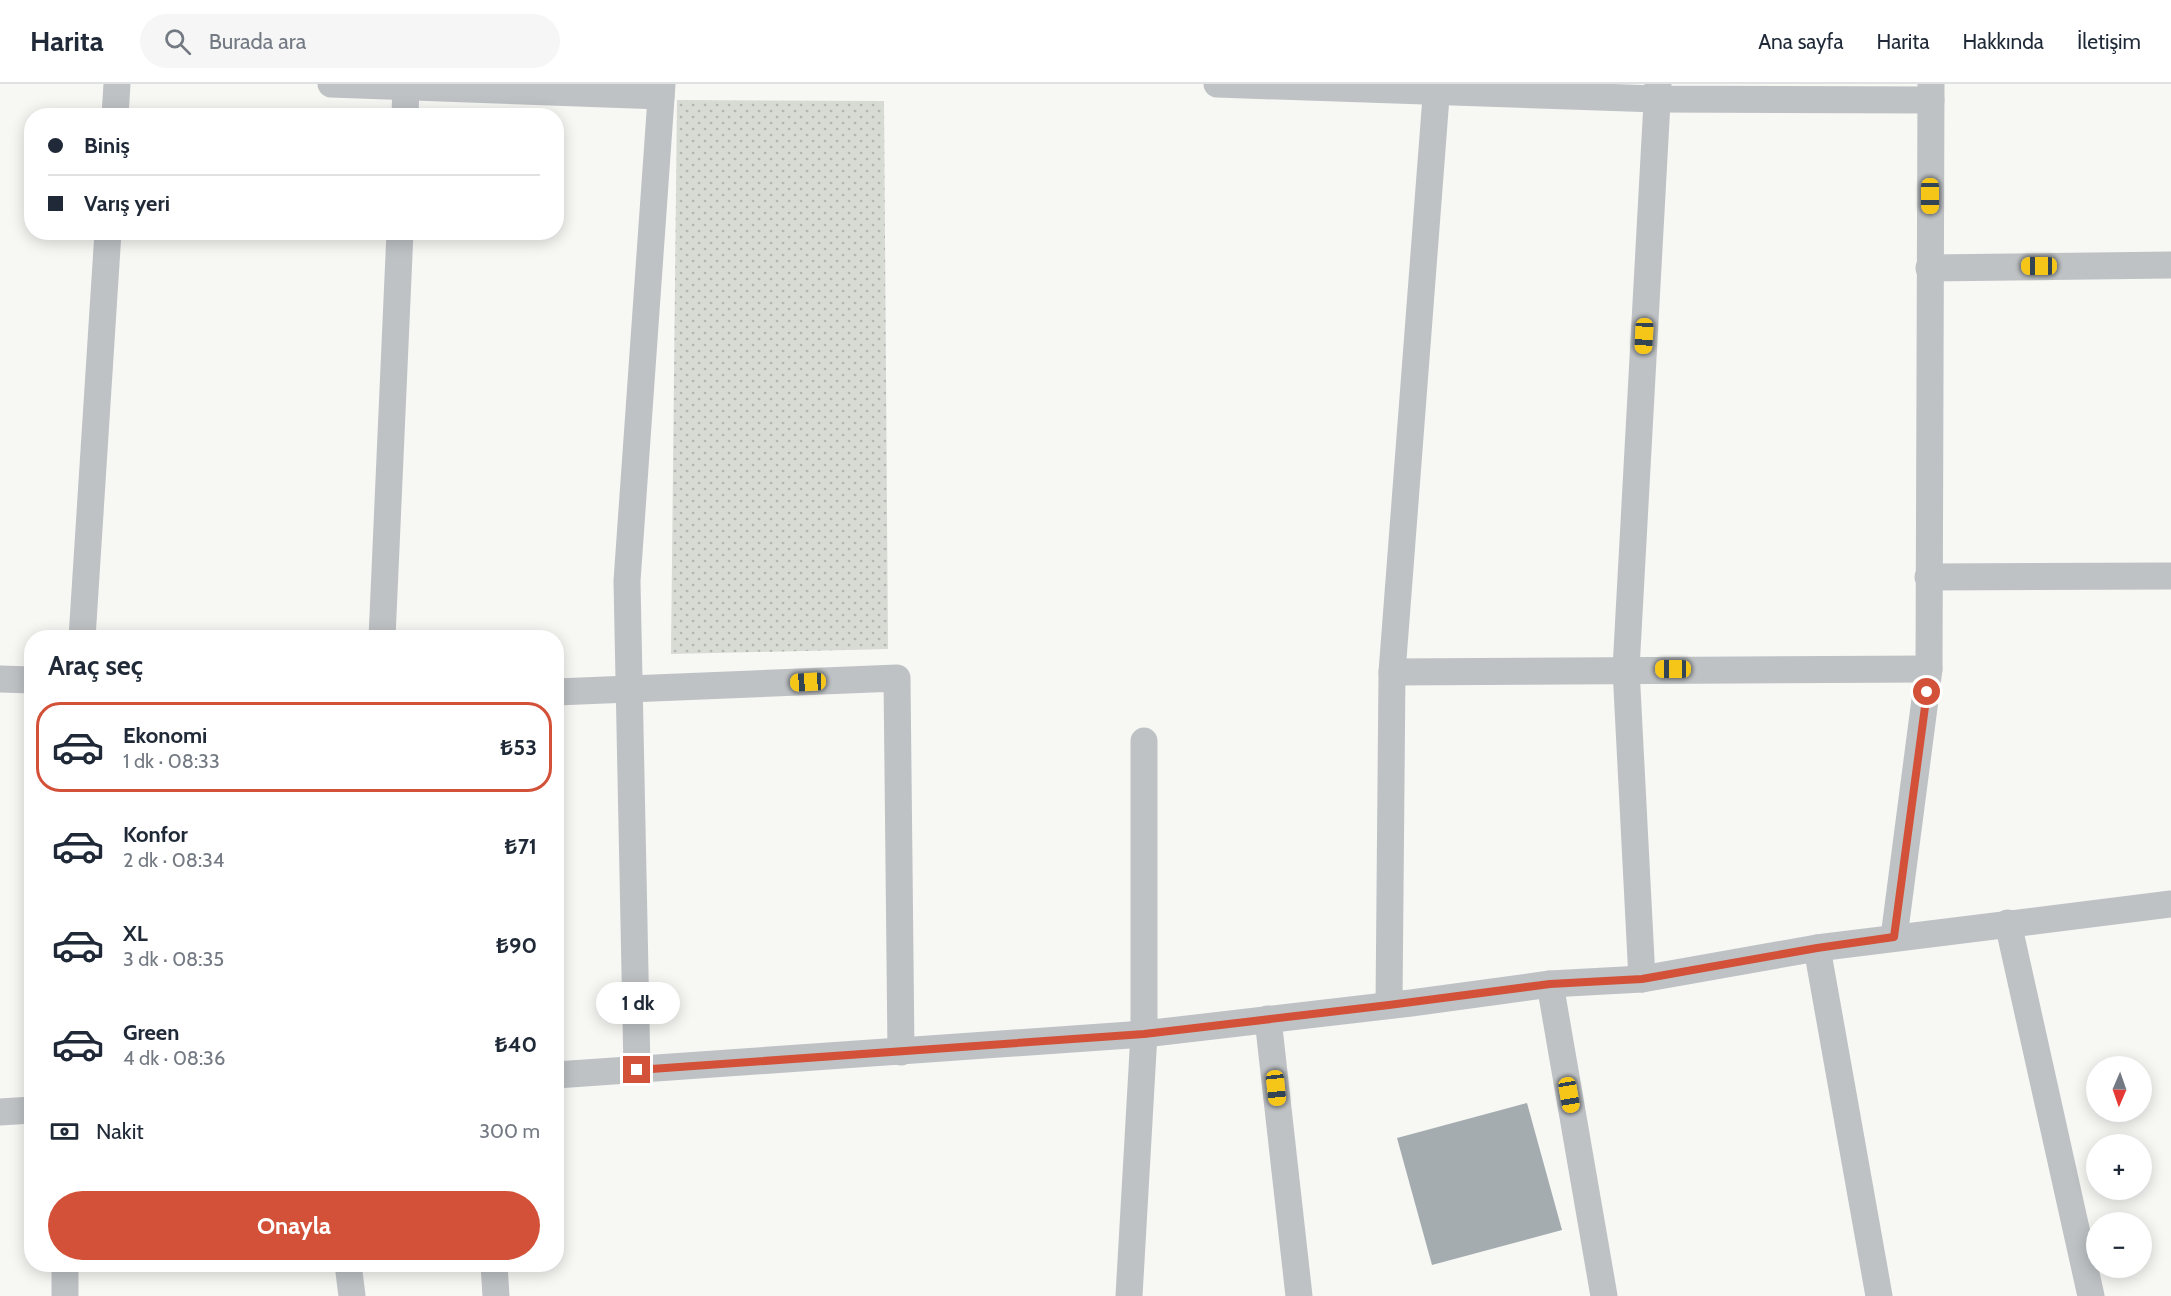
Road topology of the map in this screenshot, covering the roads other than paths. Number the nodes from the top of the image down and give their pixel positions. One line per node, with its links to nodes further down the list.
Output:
1 (117, 84): 9 (street)
2 (331, 84): 4 (street)
3 (1217, 84): 5 (street)
4 (406, 85): 6 (street); 10 (street)
5 (1437, 87): 7 (street); 21 (street)
6 (662, 90): 24 (street)
7 (1658, 91): 8 (street); 19 (street)
8 (1931, 92): 14 (street)
9 (116, 108)
10 (405, 108)
11 (107, 240): 17 (street)
12 (400, 240): 18 (street)
13 (2171, 265): 14 (street)
14 (1929, 268): 16 (street)
15 (2171, 576): 16 (street)
16 (1928, 577): 20 (street)
17 (83, 630)
18 (382, 630)
19 (1626, 669): 20 (street); 21 (street); 31 (street)
20 (1929, 669): 29 (street)
21 (1392, 672): 33 (street)
22 (0, 679): 23 (street)
23 (24, 680)
24 (629, 690): 25 (street); 36 (street); 37 (street)
25 (564, 692)
26 (1144, 741): 35 (street)
27 (2171, 904): 28 (street)
28 (2008, 923): 29 (street); 51 (street)
29 (1894, 937): 30 (street)
30 (1817, 948): 31 (street); 50 (street)
31 (1642, 979): 32 (street)
32 (1550, 984): 33 (street); 49 (street)
33 (1389, 1005): 34 (street)
34 (1268, 1019): 35 (street); 48 (street)
35 (1144, 1034): 36 (street); 47 (street)
36 (901, 1052): 37 (street)
37 (637, 1070): 38 (street)
38 (564, 1075)
39 (24, 1110): 40 (street)
40 (0, 1112)
41 (65, 1272): 44 (street)
42 (349, 1272): 45 (street)
43 (494, 1272): 46 (street)
44 (65, 1296)
45 (352, 1296)
46 (496, 1296)
47 (1129, 1296)
48 (1299, 1296)
49 (1604, 1296)
50 (1880, 1296)
51 (2091, 1296)

